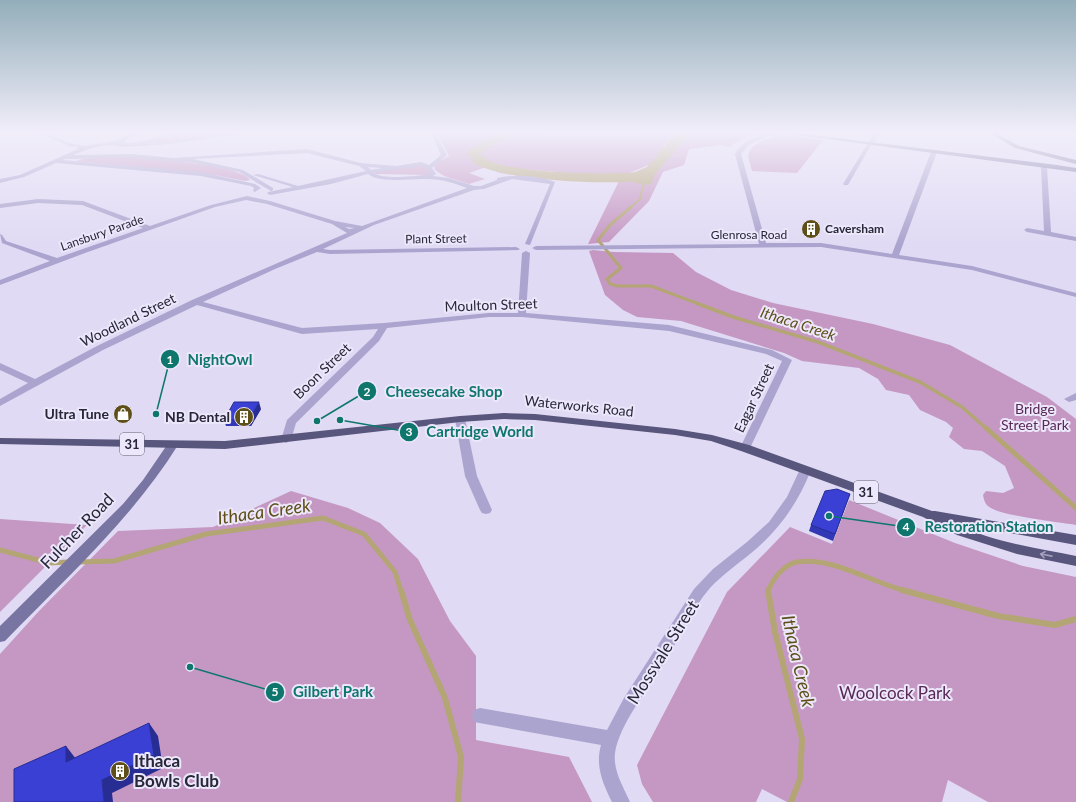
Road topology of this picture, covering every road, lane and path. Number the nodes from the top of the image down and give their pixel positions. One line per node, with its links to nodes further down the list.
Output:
1 (35, 170): 17 (street)
2 (165, 170): 19 (street)
3 (239, 170): 12 (street)
4 (380, 170): 11 (street)
5 (430, 170): 14 (street)
6 (432, 170): 16 (street)
7 (742, 170): 36 (street)
8 (854, 170): 20 (street)
9 (927, 170): 41 (street)
10 (1044, 170): 32 (street)
11 (369, 172): 13 (street); 18 (street)
12 (249, 174): 15 (street); 21 (street)
13 (377, 176): 14 (street); 18 (street)
14 (425, 177): 16 (street)
15 (256, 180): 19 (street); 23 (street)
16 (448, 180): 22 (street)
17 (0, 181)
18 (325, 182): 21 (street)
19 (243, 183): 24 (street)
20 (846, 184)
21 (298, 187): 23 (street)
22 (472, 188): 29 (street, Woodland Street); 35 (street, Woodland Street)
23 (270, 191): 24 (street); 24 (street); 25 (street)
24 (249, 195): 25 (street); 28 (street, Lansbury Parade)
25 (268, 202): 27 (street)
26 (0, 206): 28 (street)
27 (334, 223): 29 (street); 31 (street)
28 (150, 228): 42 (street, Lansbury Parade)
29 (358, 229): 31 (street, Woodland Street); 37 (street, Woodland Street)
30 (1027, 230): 32 (street)
31 (348, 231): 37 (street, Woodland Street)
32 (1048, 234): 33 (street)
33 (1076, 239)
34 (1, 240): 42 (street)
35 (528, 244): 38 (street); 39 (street)
36 (763, 246): 39 (street, Glenrosa Road); 41 (street, Glenrosa Road)
37 (316, 248): 38 (street, Plant Street); 45 (street, Woodland Street)
38 (516, 248): 40 (street)
39 (536, 248): 40 (street)
40 (526, 253): 46 (street)
41 (895, 256): 44 (street, Glenrosa Road)
42 (57, 260): 43 (street, Lansbury Parade)
43 (0, 283)
44 (1076, 295)
45 (195, 302): 47 (street, Moulton Street); 50 (street, Woodland Street)
46 (522, 315): 47 (street, Moulton Street); 48 (street, Moulton Street)
47 (384, 326): 53 (street, Boon Street)
48 (787, 360): 56 (street, Eagar Street)
49 (0, 366): 50 (street)
50 (34, 382): 51 (street, Woodland Street)
51 (0, 403)
52 (460, 419): 53 (main road, Waterworks Road / 31); 56 (main road, Waterworks Road / 31); 58 (street)
53 (286, 440): 55 (main road, Waterworks Road / 31)
54 (0, 441): 55 (main road, Waterworks Road / 31)
55 (173, 445): 62 (street, Fulcher Road)
56 (745, 448): 57 (main road, Waterworks Road / 31)
57 (805, 470): 59 (main road, Waterworks Road / 31); 64 (street, Mossvale Street)
58 (486, 510)
59 (928, 514): 60 (main road, Waterworks Road / 31); 61 (main road, Waterworks Road / 31, one-way to 59)
60 (1076, 540)
61 (1076, 561)
62 (0, 636)
63 (480, 716): 64 (street)
64 (612, 739): 65 (street, Mossvale Street)
65 (621, 802)

